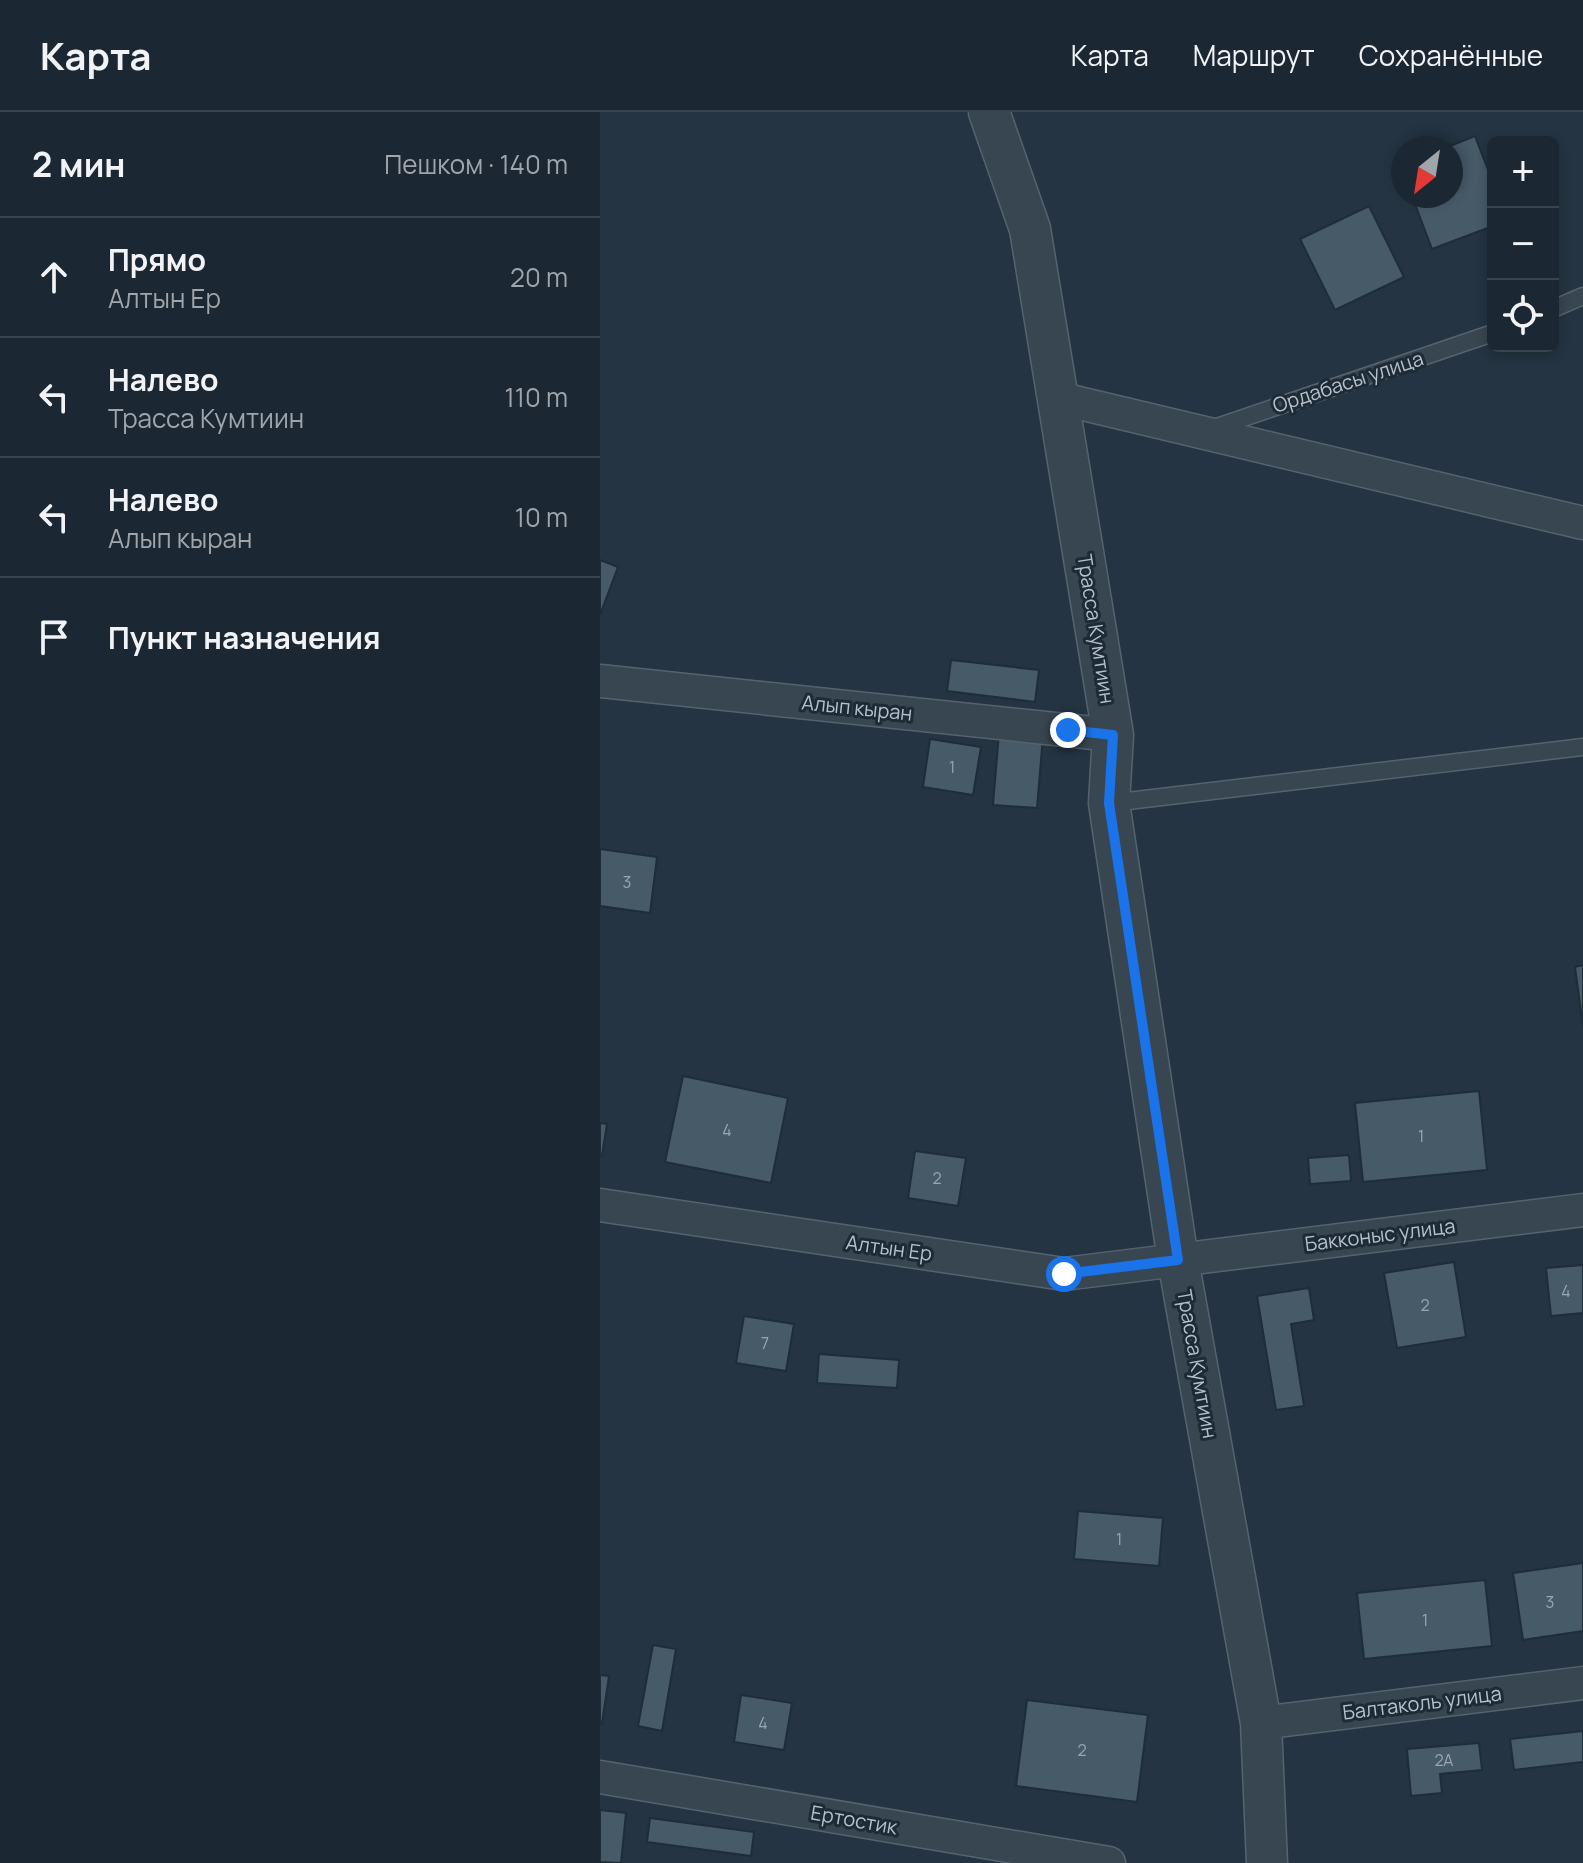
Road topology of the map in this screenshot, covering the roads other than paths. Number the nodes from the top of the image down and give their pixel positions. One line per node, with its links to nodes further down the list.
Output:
1 (989, 112): 5 (street, Трасса Кумтиин)
2 (1583, 296): 3 (lane)
3 (1559, 306)
4 (1487, 335): 6 (lane, Ордабасы улица)
5 (1058, 398): 6 (street); 9 (street, Трасса Кумтиин)
6 (1203, 433): 7 (street)
7 (1583, 523)
8 (600, 681): 9 (street, Алып кыран)
9 (1113, 735): 11 (street, Трасса Кумтиин)
10 (1583, 747): 11 (lane)
11 (1109, 803): 14 (street, Трасса Кумтиин)
12 (600, 1205): 14 (street, Алтын Ер)
13 (1583, 1210): 14 (street, Бакконыс улица)
14 (1178, 1260): 16 (street, Трасса Кумтиин)
15 (1583, 1683): 16 (street, Балтаколь улица)
16 (1261, 1723): 19 (street, Трасса Кумтиин)
17 (600, 1777): 18 (street, Ертостик)
18 (1109, 1863)
19 (1267, 1863)

